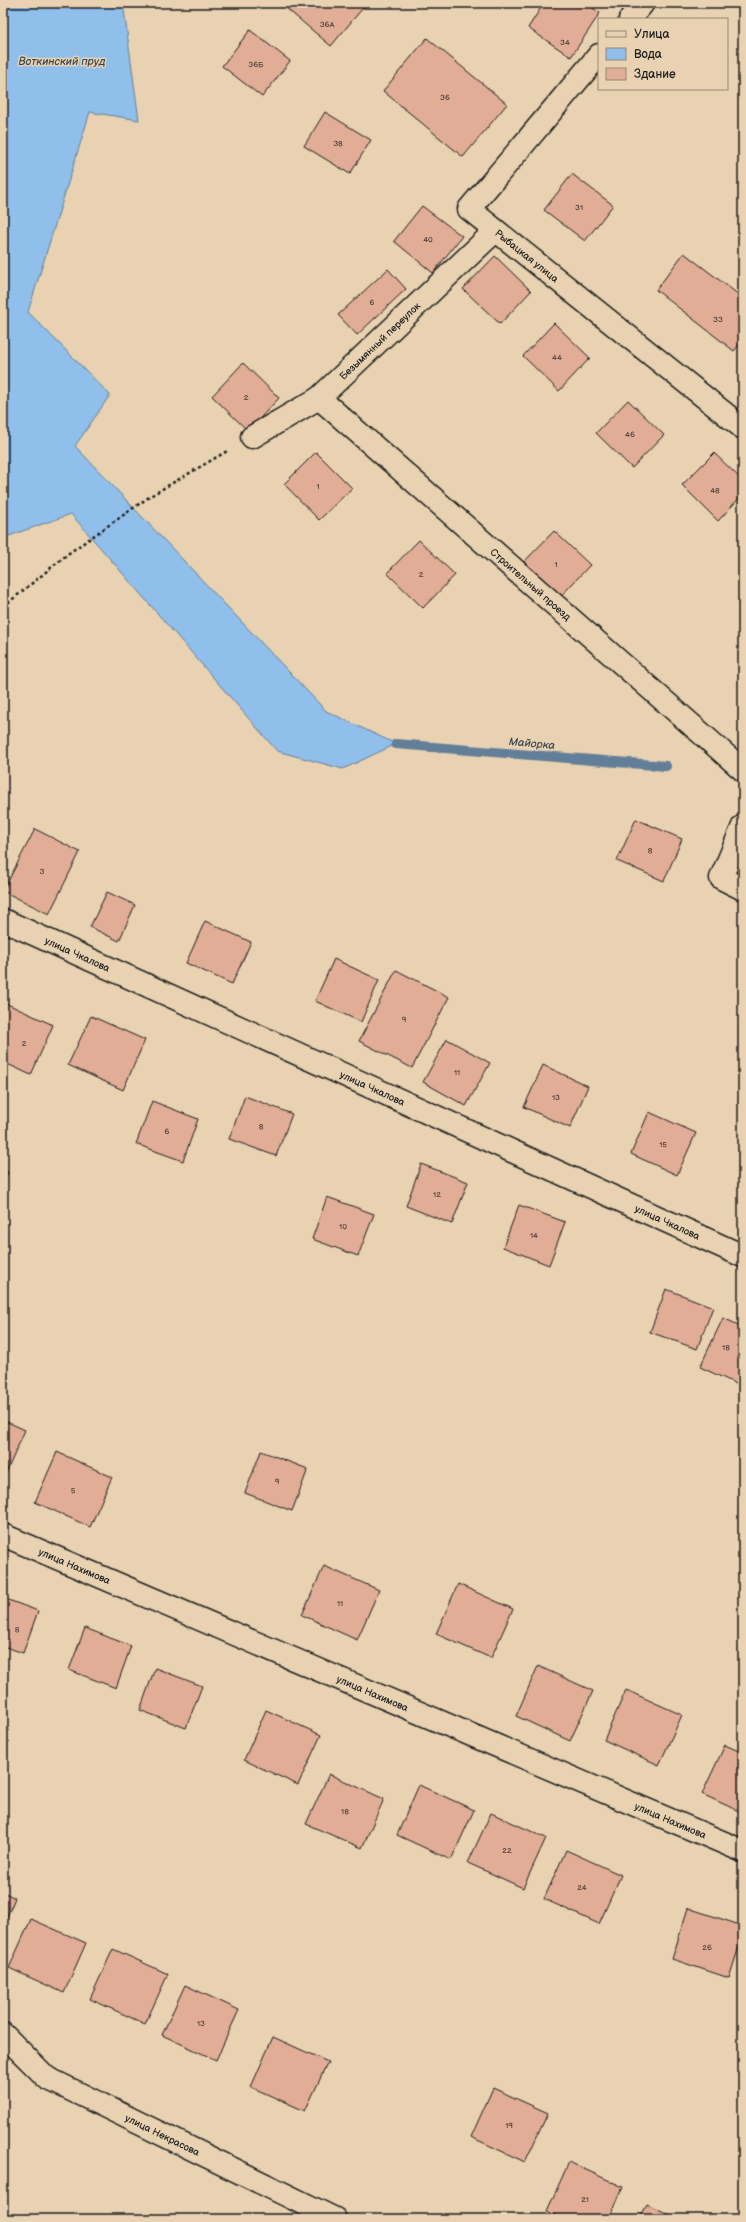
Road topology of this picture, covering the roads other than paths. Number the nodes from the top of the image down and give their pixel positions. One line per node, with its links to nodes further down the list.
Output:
1 (643, 3): 2 (street)
2 (631, 18)
3 (598, 57): 4 (street, Рыбацкая улица)
4 (495, 231): 5 (street, Безымянный переулок); 6 (street, Рыбацкая улица)
5 (319, 398): 7 (street, Безымянный переулок); 8 (street, Строительный проезд)
6 (743, 428)
7 (252, 437)
8 (743, 770)
9 (743, 826): 10 (street)
10 (743, 888)
11 (3, 920): 12 (street, улица Чкалова)
12 (743, 1256)
13 (3, 1535): 14 (street, улица Нахимова)
14 (743, 1851)
15 (3, 2034): 16 (street, улица Некрасова)
16 (335, 2219)

